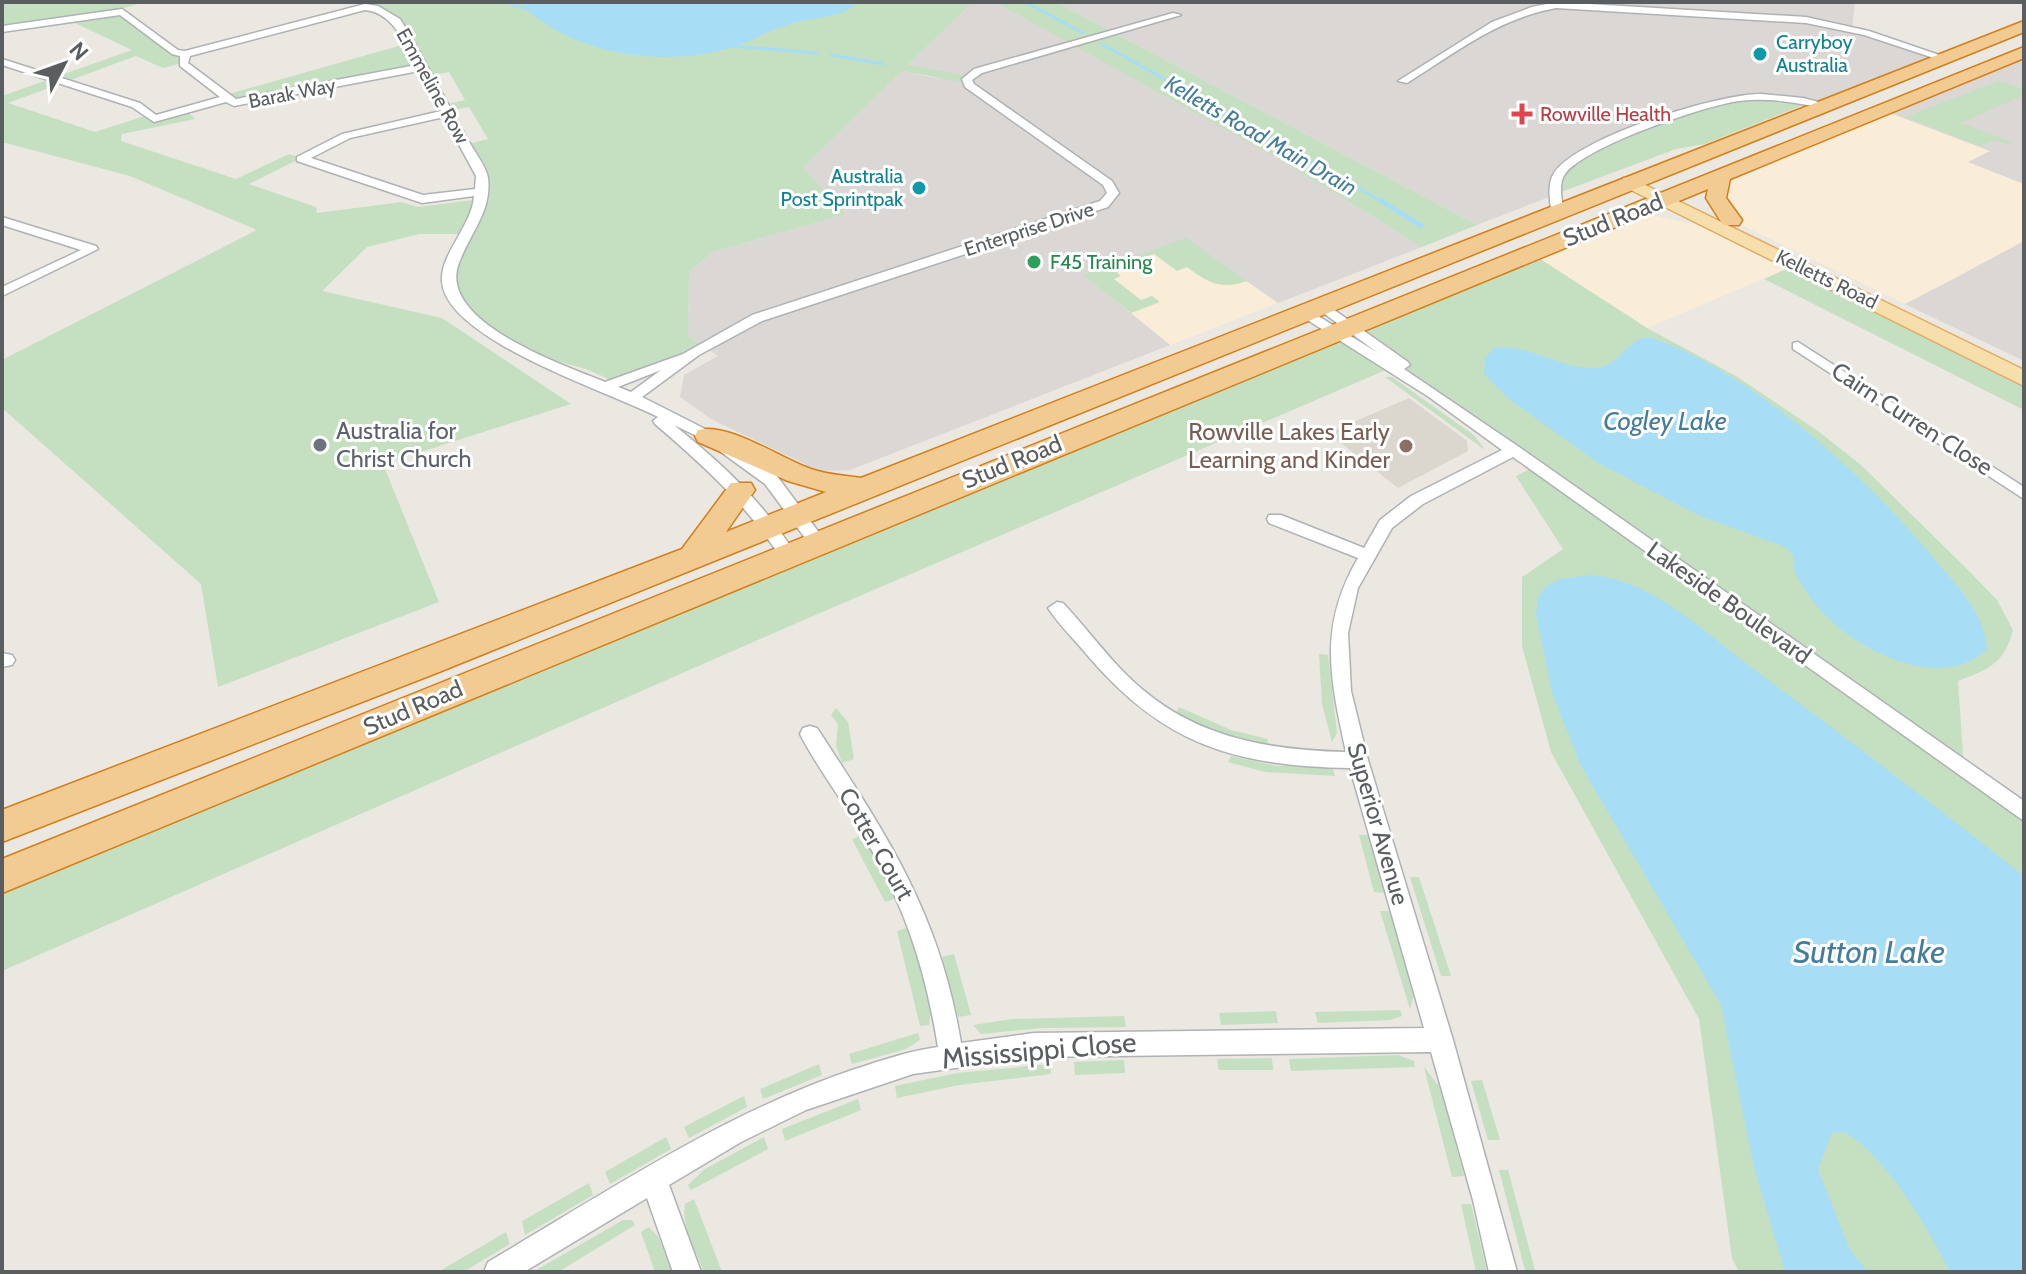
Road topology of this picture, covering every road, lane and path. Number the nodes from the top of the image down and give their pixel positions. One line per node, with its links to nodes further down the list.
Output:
1 (1176, 15): 24 (street, Enterprise Drive)
2 (2024, 26): 6 (highway, Stud Road)
3 (2, 29): 5 (street)
4 (2024, 52): 13 (highway, Stud Road)
5 (185, 54): 8 (street, Emmeline Row); 10 (street, Barak Way)
6 (1943, 58): 9 (street); 11 (highway, Stud Road)
7 (2, 62): 10 (street)
8 (423, 67): 10 (street, Barak Way); 12 (street, Emmeline Row)
9 (1403, 81)
10 (226, 99)
11 (1825, 105): 14 (highway, Stud Road); 17 (street, Stud Road)
12 (448, 113): 15 (street, Emmeline Row); 15 (street)
13 (1721, 176): 16 (highway, Stud Road); 20 (highway)
14 (1636, 180): 16 (main road, Kelletts Road); 17 (highway, Stud Road)
15 (481, 192): 27 (street)
16 (1670, 196): 18 (highway, Stud Road); 20 (main road, Kelletts Road)
17 (1557, 210): 22 (highway, Stud Road)
18 (1634, 211): 20 (main road); 22 (highway, Stud Road)
19 (2, 221): 21 (street)
20 (1733, 227): 25 (main road, Kelletts Road); 26 (main road, Kelletts Road)
21 (2, 292)
22 (1327, 319): 30 (street, Lakeside Boulevard); 31 (highway, Stud Road); 36 (highway, Stud Road)
23 (1798, 346): 33 (street, Cairn Curren Close)
24 (694, 352): 27 (street, Enterprise Drive); 28 (street, Enterprise Drive)
25 (2024, 361)
26 (2024, 379)
27 (605, 387): 28 (street)
28 (634, 400): 29 (street); 32 (street)
29 (708, 436): 31 (highway); 34 (street)
30 (1514, 450): 37 (street, Superior Avenue); 42 (street, Lakeside Boulevard)
31 (866, 487): 34 (highway, Stud Road)
32 (741, 490): 36 (street); 38 (highway)
33 (2024, 494)
34 (798, 514): 36 (highway, Stud Road)
35 (1275, 519): 37 (street)
36 (791, 541): 38 (highway, Stud Road); 44 (highway, Stud Road)
37 (1366, 555): 41 (street, Superior Avenue)
38 (692, 557): 43 (highway, Stud Road)
39 (1057, 608): 41 (street)
40 (810, 734): 46 (street, Cotter Court)
41 (1358, 760): 45 (street, Superior Avenue)
42 (2024, 812)
43 (2, 826)
44 (2, 876)
45 (1441, 1040): 46 (street, Mississippi Close); 50 (street, Superior Avenue)
46 (951, 1055): 47 (street, Mississippi Close)
47 (654, 1180): 48 (street, Mississippi Close); 49 (street)
48 (498, 1272)
49 (687, 1272)
50 (1503, 1272)

